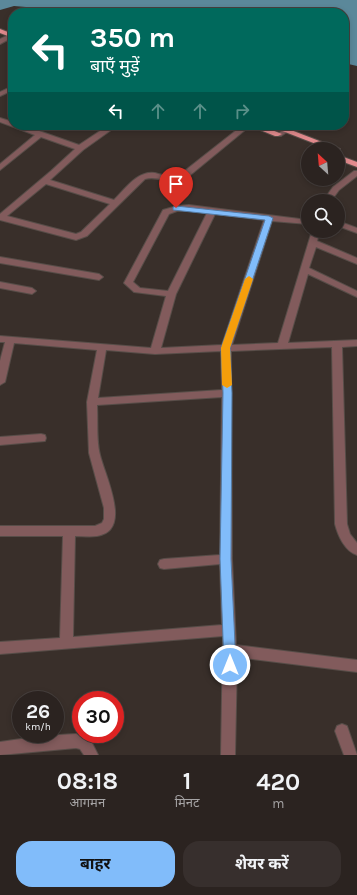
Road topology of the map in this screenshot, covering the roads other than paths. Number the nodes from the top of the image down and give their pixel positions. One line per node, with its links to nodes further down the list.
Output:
1 (28, 130): 8 (street)
2 (107, 130): 11 (street)
3 (241, 130): 20 (street)
4 (271, 130): 7 (highway)
5 (278, 130): 7 (highway)
6 (288, 130): 7 (lane)
7 (283, 133): 9 (highway); 10 (highway)
8 (40, 134): 11 (street); 16 (street)
9 (302, 142)
10 (313, 142)
11 (80, 148): 18 (street)
12 (345, 152): 13 (highway)
13 (357, 157)
14 (345, 161): 15 (highway)
15 (357, 165)
16 (0, 168)
17 (357, 173): 19 (street)
18 (44, 181): 20 (street); 22 (street)
19 (331, 194)
20 (115, 203): 22 (street)
21 (212, 211): 23 (street); 35 (street); 35 (street)
22 (0, 217)
23 (269, 218): 24 (street); 43 (street)
24 (301, 221)
25 (345, 226): 26 (street)
26 (357, 231)
27 (313, 238): 28 (street)
28 (312, 242): 30 (street); 31 (street)
29 (0, 260): 32 (street)
30 (357, 261)
31 (304, 269): 36 (street); 41 (street)
32 (99, 277)
33 (0, 285): 34 (street)
34 (32, 291)
35 (171, 294): 44 (street)
36 (357, 294)
37 (0, 339): 38 (street)
38 (10, 340): 42 (street); 45 (street)
39 (357, 342): 40 (street)
40 (337, 343): 41 (street); 52 (street)
41 (282, 346): 43 (street)
42 (102, 347): 44 (street); 47 (street)
43 (226, 348): 44 (street); 46 (street)
44 (156, 351)
45 (0, 382)
46 (227, 393): 47 (street); 53 (street)
47 (92, 402): 51 (street)
48 (41, 438): 49 (street)
49 (0, 441)
50 (0, 531): 51 (street)
51 (69, 532): 56 (street)
52 (357, 550)
53 (226, 559): 54 (street); 55 (street)
54 (164, 564)
55 (229, 630): 56 (street); 58 (street)
56 (66, 643): 57 (street)
57 (0, 648)
58 (230, 650): 59 (street); 63 (street)
59 (357, 666)
60 (342, 731): 64 (street)
61 (0, 749): 62 (street)
62 (91, 755)
63 (228, 755)
64 (351, 755)

